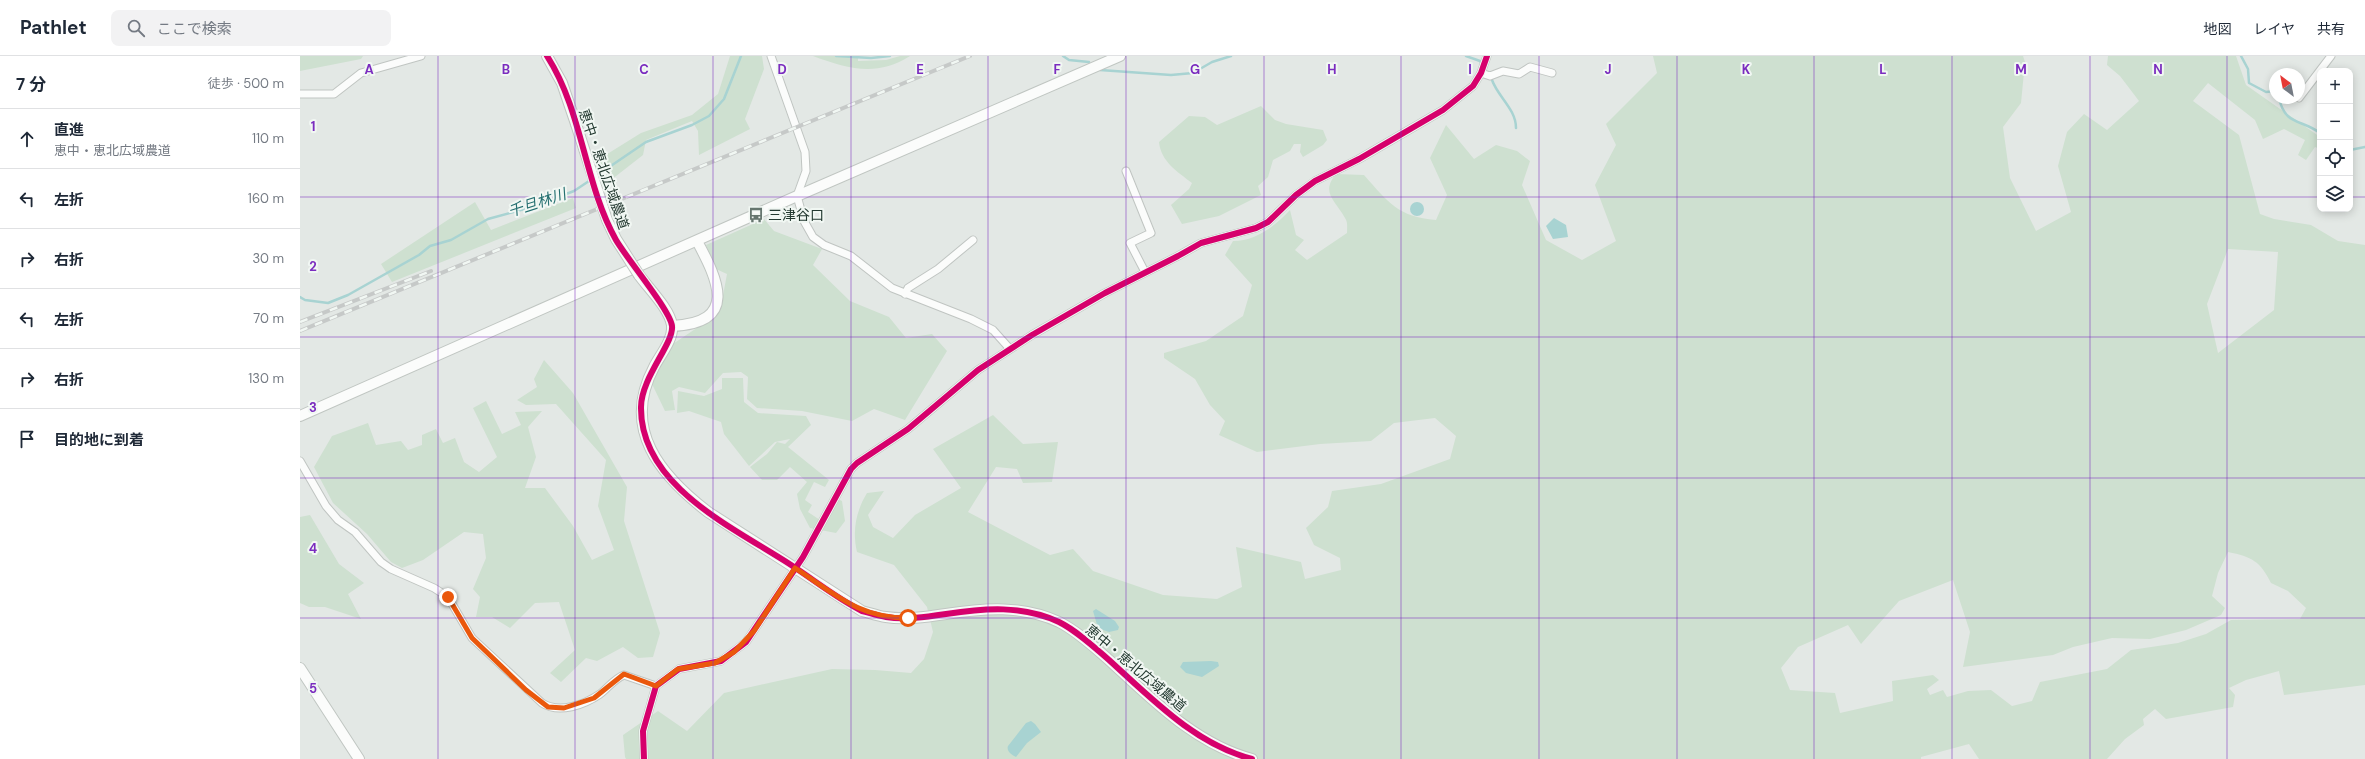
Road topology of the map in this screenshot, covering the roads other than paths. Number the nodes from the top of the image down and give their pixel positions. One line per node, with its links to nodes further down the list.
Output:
1 (422, 56): 10 (street)
2 (547, 56): 17 (street, 恵中・恵北広域農道, bridge)
3 (771, 56): 12 (street)
4 (1120, 56): 12 (street)
5 (1487, 56): 7 (street)
6 (2331, 56): 9 (street)
7 (1481, 73): 8 (street); 15 (street)
8 (1552, 73)
9 (2305, 90)
10 (300, 94)
11 (1126, 171): 15 (street)
12 (797, 196): 14 (street); 16 (street)
13 (973, 240): 16 (street)
14 (697, 241): 17 (street); 19 (street)
15 (1145, 272): 18 (street)
16 (905, 294): 18 (street)
17 (672, 326): 21 (street, 恵中・恵北広域農道)
18 (1010, 350): 21 (street)
19 (300, 416)
20 (300, 461): 23 (street)
21 (795, 568): 23 (street); 26 (street, 恵中・恵北広域農道)
22 (300, 668): 24 (street)
23 (656, 686): 25 (street)
24 (359, 759)
25 (644, 759)
26 (1252, 759)

